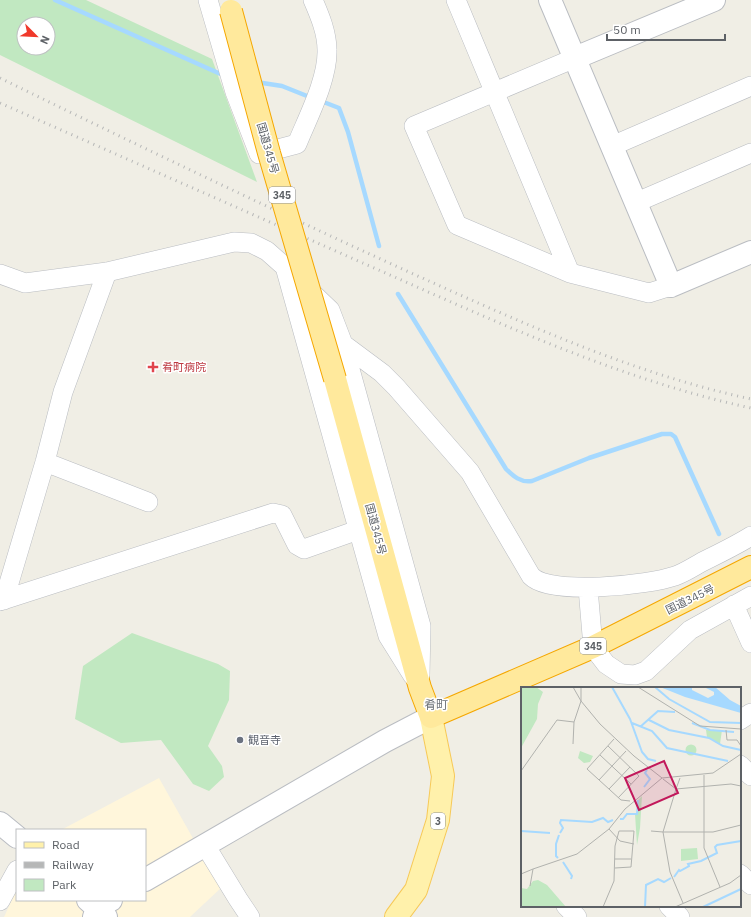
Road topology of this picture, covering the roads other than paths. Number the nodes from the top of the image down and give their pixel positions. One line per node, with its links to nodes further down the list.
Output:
1 (208, 0): 2 (street)
2 (313, 0)
3 (456, 0): 9 (street)
4 (550, 0): 7 (street)
5 (714, 0): 7 (street)
6 (229, 6): 31 (highway, 国道345号 / 345, bridge)
7 (575, 58): 9 (street); 10 (street)
8 (751, 86): 10 (street)
9 (495, 92): 16 (street); 16 (street)
10 (612, 146): 12 (street)
11 (751, 153): 12 (street)
12 (637, 202): 18 (street)
13 (751, 252): 18 (street)
14 (285, 267): 15 (street); 19 (street); 22 (street)
15 (107, 272): 17 (street); 20 (street)
16 (570, 273): 18 (street)
17 (0, 274)
18 (671, 286)
19 (343, 344): 25 (street); 31 (street)
20 (46, 462): 21 (street); 27 (street)
21 (148, 502)
22 (358, 530): 27 (street); 31 (street)
23 (751, 536): 25 (street)
24 (751, 567): 30 (highway, 国道345号 / 345)
25 (588, 588): 30 (street)
26 (751, 596): 28 (street)
27 (2, 600)
28 (734, 605): 29 (street); 30 (street)
29 (751, 643)
30 (593, 647): 33 (highway, 国道345号 / 345)
31 (420, 688): 33 (highway, 国道345号 / 345)
32 (751, 713): 34 (street)
33 (431, 716): 39 (street); 49 (main road, 3)
34 (741, 719)
35 (741, 766): 36 (street)
36 (751, 776)
37 (0, 823): 38 (street)
38 (16, 836)
39 (206, 845): 42 (street); 48 (street)
40 (16, 872): 44 (street)
41 (741, 875): 43 (street)
42 (146, 879)
43 (751, 885)
44 (0, 901)
45 (565, 907): 50 (street)
46 (567, 907): 51 (street)
47 (670, 907): 52 (street)
48 (250, 917)
49 (396, 917)
50 (556, 917)
51 (577, 917)
52 (680, 917)

